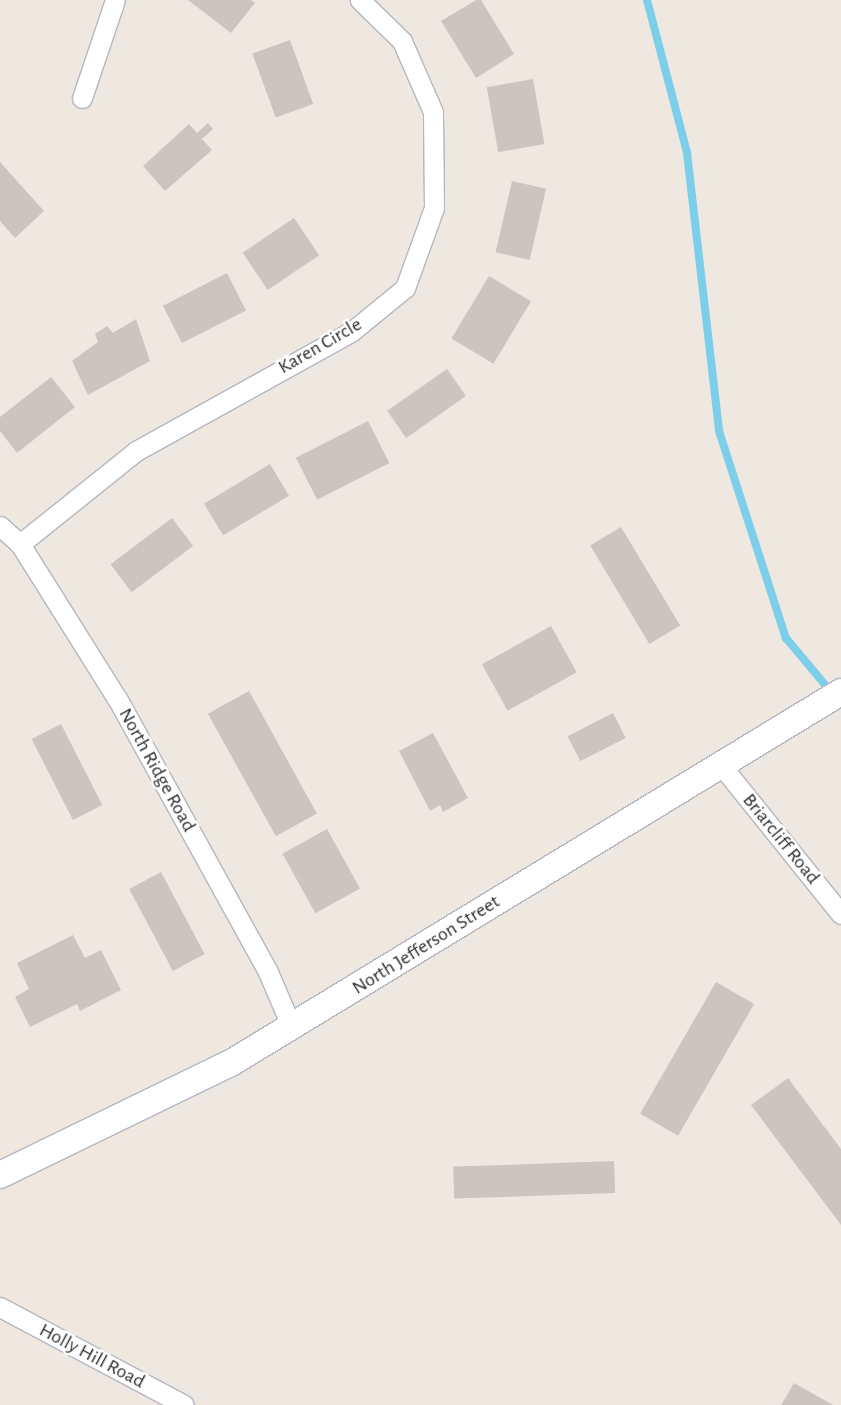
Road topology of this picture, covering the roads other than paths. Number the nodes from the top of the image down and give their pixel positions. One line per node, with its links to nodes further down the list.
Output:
1 (115, 0): 3 (street)
2 (360, 0): 5 (street, Karen Circle)
3 (82, 98)
4 (0, 526): 5 (street, North Ridge Road)
5 (20, 544): 9 (street, North Ridge Road)
6 (841, 692): 7 (main road, North Jefferson Street)
7 (721, 765): 8 (street, Briarcliff Road); 9 (main road, North Jefferson Street)
8 (841, 914)
9 (292, 1028): 10 (main road, North Jefferson Street)
10 (0, 1175)
11 (0, 1307): 12 (street, Holly Hill Road)
12 (184, 1405)

